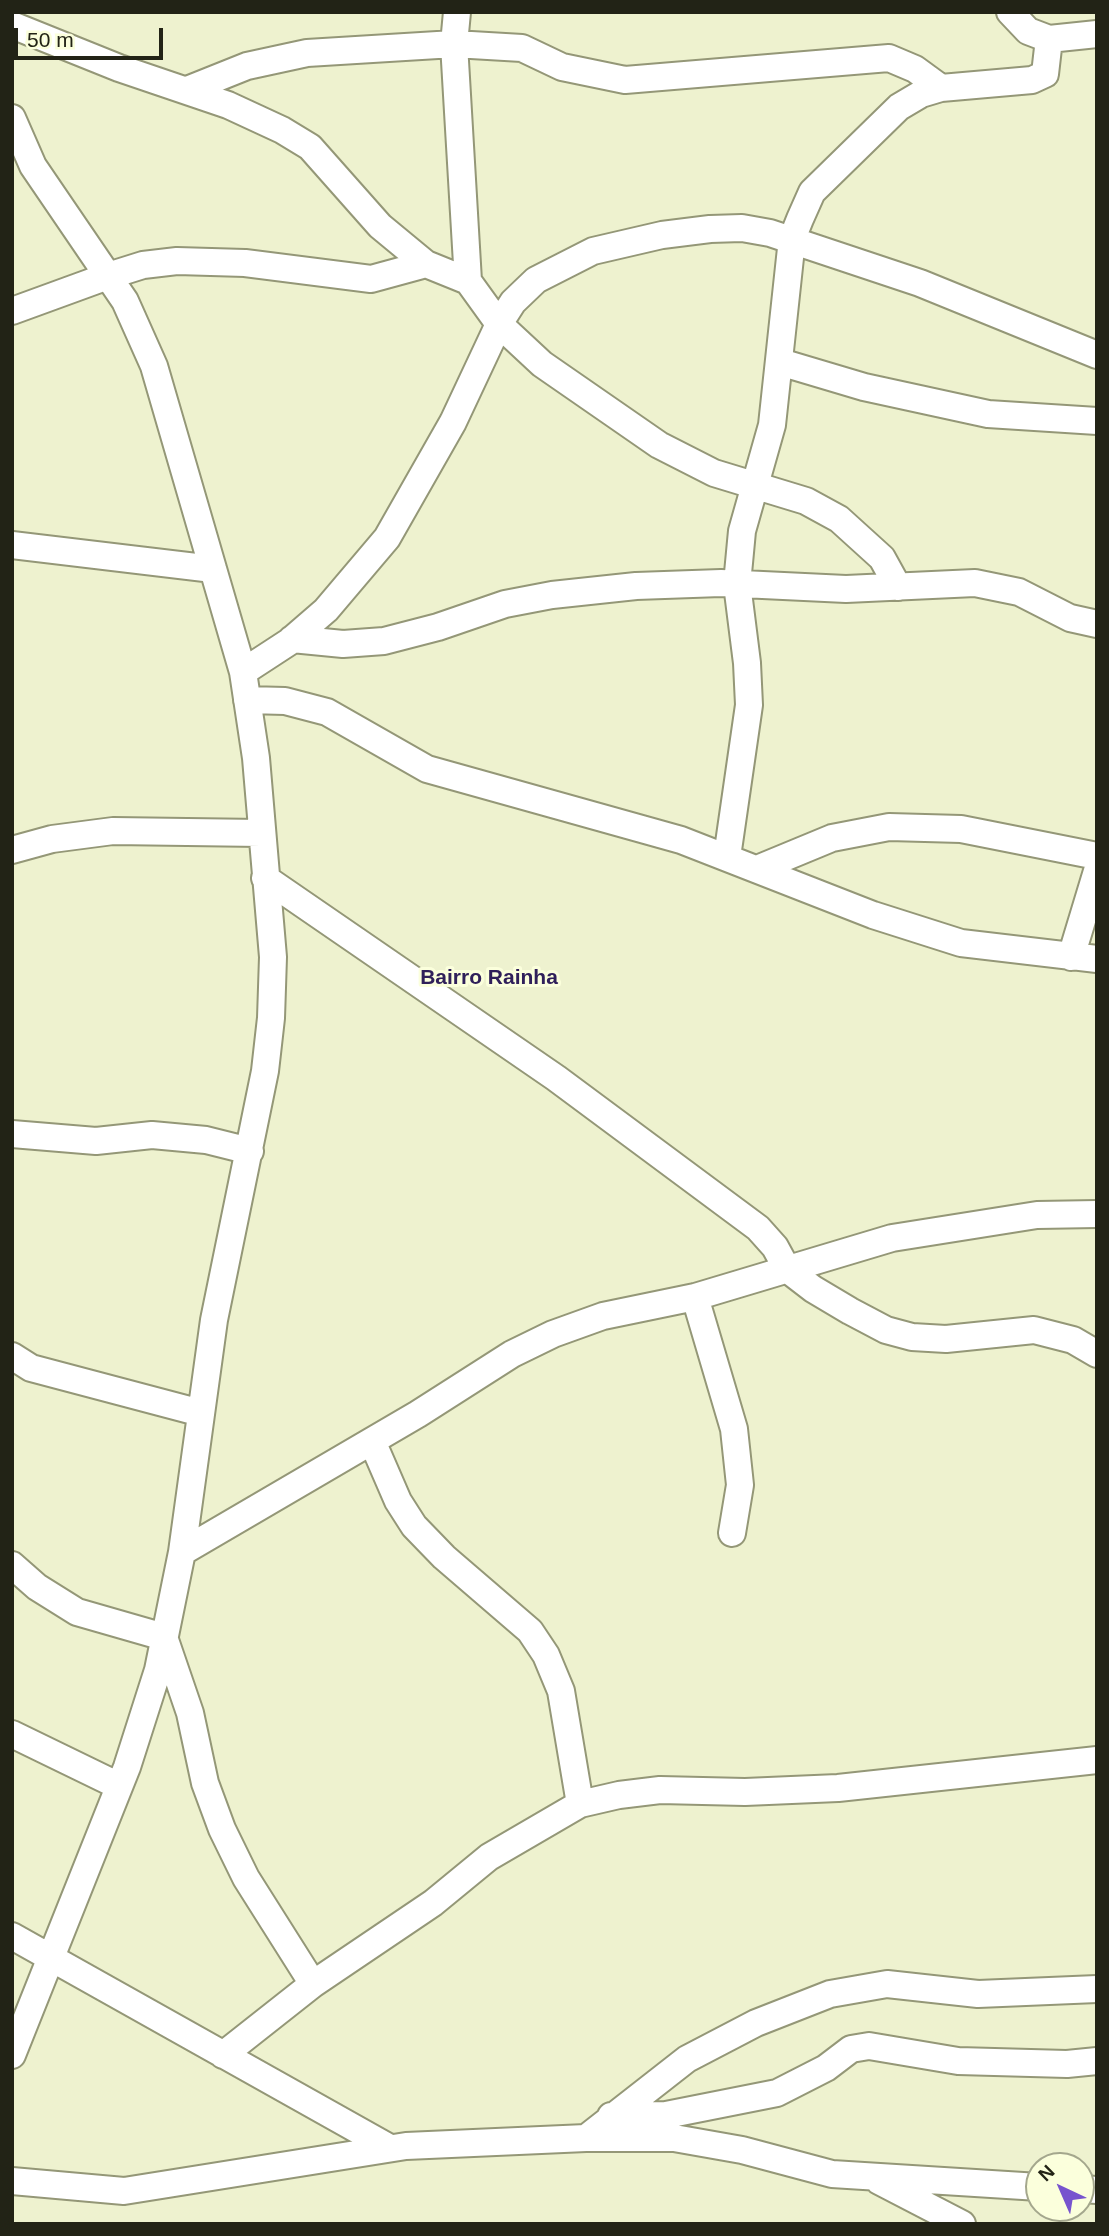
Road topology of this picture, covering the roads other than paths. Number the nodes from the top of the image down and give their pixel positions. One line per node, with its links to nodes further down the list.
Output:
1 (457, 12): 6 (street)
2 (1010, 12): 5 (street)
3 (12, 25): 8 (street)
4 (1097, 34): 5 (street)
5 (1049, 38): 7 (street)
6 (454, 44): 7 (street); 8 (street); 13 (street)
7 (941, 88): 10 (street)
8 (187, 90): 11 (street)
9 (12, 118): 12 (street)
10 (792, 239): 15 (street); 16 (street); 17 (street)
11 (426, 264): 12 (street); 13 (street)
12 (108, 275): 14 (street); 21 (street)
13 (468, 282): 15 (street)
14 (12, 311)
15 (499, 324): 19 (street); 25 (street)
16 (1097, 355)
17 (780, 362): 18 (street); 19 (street)
18 (1097, 421)
19 (755, 486): 22 (street); 23 (street)
20 (12, 545): 21 (street)
21 (213, 569): 26 (street)
22 (737, 584): 23 (street); 25 (street); 31 (street)
23 (898, 587): 24 (street)
24 (1097, 624)
25 (292, 639): 26 (street)
26 (243, 672): 27 (street)
27 (247, 700): 28 (street); 31 (street)
28 (261, 833): 29 (street); 34 (street)
29 (12, 850)
30 (1097, 856): 32 (street)
31 (727, 857): 32 (street)
32 (757, 869): 35 (street)
33 (1097, 872): 35 (street)
34 (265, 878): 37 (street); 39 (street)
35 (1084, 958)
36 (12, 1134): 37 (street)
37 (250, 1151): 43 (street)
38 (1097, 1214): 39 (street)
39 (787, 1269): 40 (street); 41 (street)
40 (695, 1297): 44 (street); 45 (street)
41 (1097, 1354)
42 (12, 1356): 43 (street)
43 (201, 1413): 46 (street)
44 (372, 1441): 46 (street); 52 (street)
45 (732, 1534)
46 (182, 1552): 48 (street)
47 (12, 1565): 48 (street)
48 (164, 1637): 51 (street); 55 (street)
49 (12, 1734): 51 (street)
50 (1097, 1760): 52 (street)
51 (119, 1786): 54 (street)
52 (580, 1804): 55 (street)
53 (12, 1936): 54 (street)
54 (50, 1956): 57 (street); 58 (street)
55 (313, 1984): 58 (street)
56 (1097, 1989): 60 (street)
57 (12, 2055)
58 (223, 2055): 62 (street)
59 (1097, 2061): 60 (street)
60 (611, 2116): 61 (street)
61 (586, 2138): 62 (street); 63 (street)
62 (390, 2148): 64 (street)
63 (872, 2176): 65 (street); 66 (street)
64 (12, 2181)
65 (1025, 2186)
66 (962, 2224)

